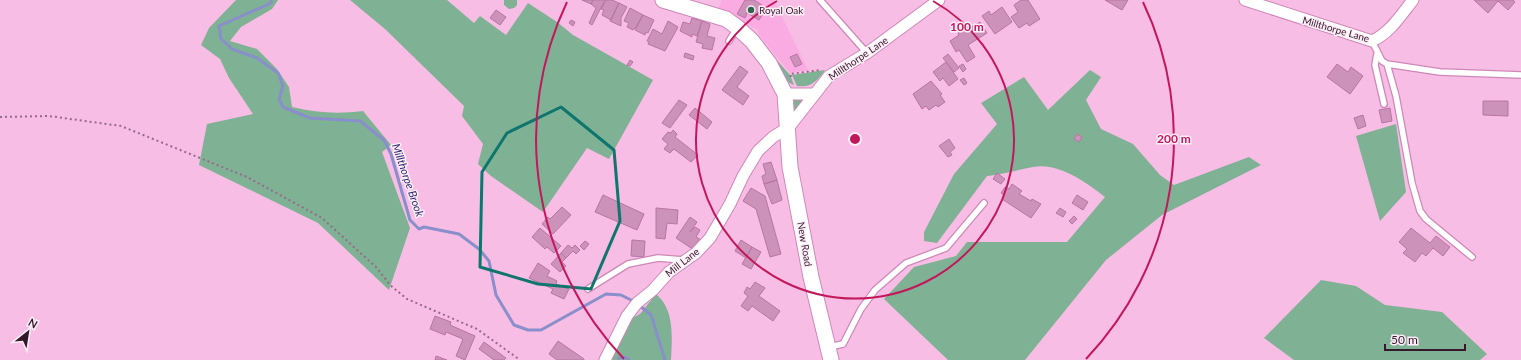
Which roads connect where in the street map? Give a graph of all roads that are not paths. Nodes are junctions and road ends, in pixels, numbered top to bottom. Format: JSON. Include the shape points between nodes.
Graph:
{"nodes":[{"id":1,"x":663,"y":0,"type":"edge"},
{"id":2,"x":820,"y":0,"type":"edge"},
{"id":3,"x":939,"y":0,"type":"edge"},
{"id":4,"x":1245,"y":0,"type":"edge"},
{"id":5,"x":1413,"y":0,"type":"edge"},
{"id":6,"x":737,"y":27,"type":"junction"},
{"id":7,"x":729,"y":41,"type":"dead end"},
{"id":8,"x":1372,"y":41,"type":"junction"},
{"id":9,"x":867,"y":53,"type":"junction"},
{"id":10,"x":1377,"y":54,"type":"junction"},
{"id":11,"x":1387,"y":64,"type":"junction"},
{"id":12,"x":1521,"y":75,"type":"edge"},
{"id":13,"x":791,"y":94,"type":"junction"},
{"id":14,"x":814,"y":94,"type":"junction"},
{"id":15,"x":1384,"y":104,"type":"dead end"},
{"id":16,"x":788,"y":127,"type":"junction"},
{"id":17,"x":984,"y":203,"type":"dead end"},
{"id":18,"x":1472,"y":257,"type":"dead end"},
{"id":19,"x":686,"y":260,"type":"junction"},
{"id":20,"x":588,"y":289,"type":"dead end"},
{"id":21,"x":829,"y":354,"type":"edge"},
{"id":22,"x":605,"y":360,"type":"edge"}],
"edges":[{"from":1,"to":6,"type":"main road","via":[[726,19]]},
{"from":2,"to":9,"type":"lane"},
{"from":3,"to":9,"type":"street","name":"Millthorpe Lane"},
{"from":4,"to":8,"type":"street","name":"Millthorpe Lane"},
{"from":5,"to":8,"type":"street","name":"Millthorpe Lane","via":[[1390,28]]},
{"from":6,"to":7,"type":"lane"},
{"from":6,"to":13,"type":"main road","via":[[752,41]]},
{"from":8,"to":10,"type":"lane"},
{"from":9,"to":14,"type":"street","name":"Millthorpe Lane","via":[[836,71]]},
{"from":10,"to":11,"type":"lane"},
{"from":10,"to":15,"type":"lane","via":[[1375,66]]},
{"from":11,"to":12,"type":"lane","via":[[1440,72]]},
{"from":11,"to":18,"type":"lane","via":[[1420,211],[1426,219]]},
{"from":13,"to":14,"type":"street"},
{"from":13,"to":16,"type":"main road","name":"New Road"},
{"from":14,"to":16,"type":"street","name":"Millthorpe Lane"},
{"from":16,"to":19,"type":"street","name":"Mill Lane","via":[[772,137],[758,151],[710,238]]},
{"from":16,"to":21,"type":"main road","name":"New Road","via":[[790,167]]},
{"from":17,"to":21,"type":"lane","via":[[946,248],[906,263],[875,290],[861,309],[843,344]]},
{"from":19,"to":20,"type":"lane","via":[[658,258],[628,264]]},
{"from":19,"to":22,"type":"street","name":"Mill Lane","via":[[669,272],[637,303],[627,316]]}]}
